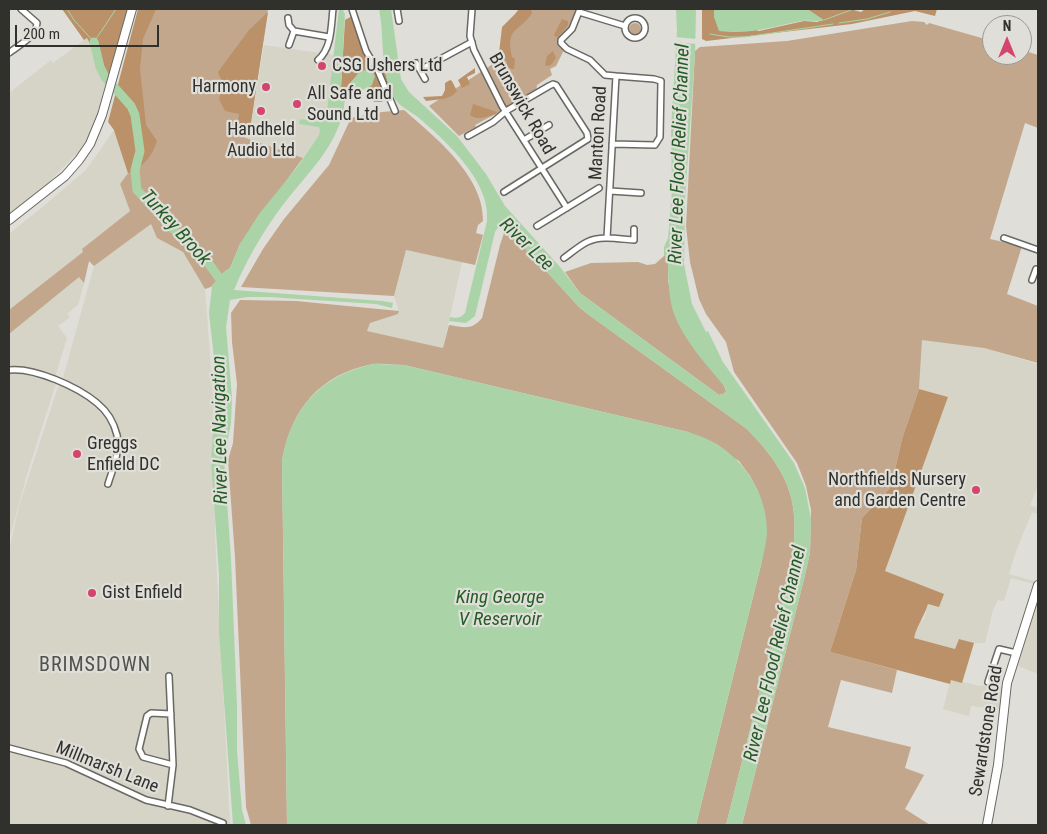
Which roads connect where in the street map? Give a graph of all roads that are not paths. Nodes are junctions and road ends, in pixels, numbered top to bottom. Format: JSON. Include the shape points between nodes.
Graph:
{"nodes":[{"id":1,"x":21,"y":9,"type":"edge"},
{"id":2,"x":132,"y":9,"type":"edge"},
{"id":3,"x":333,"y":9,"type":"edge"},
{"id":4,"x":352,"y":9,"type":"edge"},
{"id":5,"x":397,"y":9,"type":"edge"},
{"id":6,"x":472,"y":9,"type":"edge"},
{"id":7,"x":580,"y":10,"type":"edge"},
{"id":8,"x":288,"y":18,"type":"dead end"},
{"id":9,"x":399,"y":21,"type":"dead end"},
{"id":10,"x":626,"y":26,"type":"junction"},
{"id":11,"x":294,"y":31,"type":"junction"},
{"id":12,"x":329,"y":37,"type":"junction"},
{"id":13,"x":472,"y":42,"type":"junction"},
{"id":14,"x":289,"y":45,"type":"dead end"},
{"id":15,"x":9,"y":53,"type":"edge"},
{"id":16,"x":318,"y":60,"type":"dead end"},
{"id":17,"x":416,"y":63,"type":"dead end"},
{"id":18,"x":420,"y":70,"type":"junction"},
{"id":19,"x":616,"y":76,"type":"junction"},
{"id":20,"x":425,"y":79,"type":"dead end"},
{"id":21,"x":395,"y":111,"type":"dead end"},
{"id":22,"x":506,"y":111,"type":"junction"},
{"id":23,"x":550,"y":124,"type":"dead end"},
{"id":24,"x":468,"y":136,"type":"dead end"},
{"id":25,"x":524,"y":140,"type":"junction"},
{"id":26,"x":612,"y":144,"type":"junction"},
{"id":27,"x":542,"y":168,"type":"junction"},
{"id":28,"x":599,"y":188,"type":"dead end"},
{"id":29,"x":610,"y":191,"type":"junction"},
{"id":30,"x":504,"y":192,"type":"dead end"},
{"id":31,"x":641,"y":193,"type":"dead end"},
{"id":32,"x":567,"y":208,"type":"junction"},
{"id":33,"x":9,"y":220,"type":"edge"},
{"id":34,"x":537,"y":226,"type":"dead end"},
{"id":35,"x":634,"y":229,"type":"dead end"},
{"id":36,"x":607,"y":238,"type":"junction"},
{"id":37,"x":1004,"y":238,"type":"dead end"},
{"id":38,"x":1038,"y":250,"type":"edge"},
{"id":39,"x":564,"y":258,"type":"dead end"},
{"id":40,"x":1038,"y":270,"type":"edge"},
{"id":41,"x":1032,"y":280,"type":"dead end"},
{"id":42,"x":9,"y":370,"type":"edge"},
{"id":43,"x":108,"y":484,"type":"dead end"},
{"id":44,"x":1038,"y":586,"type":"edge"},
{"id":45,"x":1016,"y":653,"type":"junction"},
{"id":46,"x":170,"y":676,"type":"dead end"},
{"id":47,"x":988,"y":682,"type":"dead end"},
{"id":48,"x":171,"y":714,"type":"junction"},
{"id":49,"x":9,"y":748,"type":"edge"},
{"id":50,"x":173,"y":765,"type":"junction"},
{"id":51,"x":168,"y":806,"type":"junction"},
{"id":52,"x":223,"y":823,"type":"dead end"},
{"id":53,"x":987,"y":825,"type":"edge"}],
"edges":[{"from":1,"to":15,"type":"street","via":[[37,23],[36,28]]},
{"from":2,"to":33,"type":"main road","via":[[96,132],[65,176]]},
{"from":3,"to":12,"type":"street"},
{"from":4,"to":21,"type":"street","via":[[366,52]]},
{"from":5,"to":9,"type":"street"},
{"from":6,"to":13,"type":"street","name":"Brunswick Road"},
{"from":7,"to":10,"type":"street"},
{"from":7,"to":19,"type":"street","name":"Manton Road","via":[[561,43],[590,60],[605,75]]},
{"from":8,"to":11,"type":"street"},
{"from":10,"to":10,"type":"street","via":[[626,32],[632,38],[647,32],[638,19],[632,19]]},
{"from":11,"to":12,"type":"street"},
{"from":11,"to":14,"type":"street"},
{"from":12,"to":16,"type":"street","via":[[325,54]]},
{"from":13,"to":18,"type":"street"},
{"from":13,"to":22,"type":"street","name":"Brunswick Road","via":[[480,64]]},
{"from":17,"to":18,"type":"street"},
{"from":18,"to":20,"type":"street"},
{"from":19,"to":26,"type":"street","name":"Manton Road"},
{"from":19,"to":26,"type":"street","via":[[660,81],[660,137],[655,145]]},
{"from":22,"to":24,"type":"street"},
{"from":22,"to":25,"type":"street","name":"Brunswick Road"},
{"from":22,"to":27,"type":"street","via":[[553,84],[582,126],[588,139]]},
{"from":23,"to":25,"type":"street"},
{"from":25,"to":27,"type":"street","name":"Brunswick Road"},
{"from":26,"to":29,"type":"street","name":"Manton Road"},
{"from":27,"to":30,"type":"street"},
{"from":27,"to":32,"type":"street","name":"Brunswick Road"},
{"from":28,"to":32,"type":"street"},
{"from":29,"to":31,"type":"street"},
{"from":29,"to":36,"type":"street","name":"Manton Road"},
{"from":32,"to":34,"type":"street"},
{"from":35,"to":36,"type":"street","via":[[634,240]]},
{"from":36,"to":39,"type":"street","via":[[586,243]]},
{"from":37,"to":38,"type":"street"},
{"from":40,"to":41,"type":"street"},
{"from":42,"to":43,"type":"street","via":[[27,371],[58,381],[104,410],[117,439]]},
{"from":44,"to":45,"type":"main road","name":"Sewardstone Road"},
{"from":45,"to":47,"type":"street","via":[[999,649]]},
{"from":45,"to":53,"type":"main road","name":"Sewardstone Road","via":[[1007,683],[998,765]]},
{"from":46,"to":48,"type":"street"},
{"from":48,"to":50,"type":"street"},
{"from":48,"to":50,"type":"street","via":[[151,713],[147,716],[139,749],[143,757]]},
{"from":49,"to":51,"type":"street","name":"Millmarsh Lane","via":[[66,763],[129,794]]},
{"from":50,"to":51,"type":"street"},
{"from":51,"to":52,"type":"street","name":"Millmarsh Lane","via":[[190,810]]}]}
